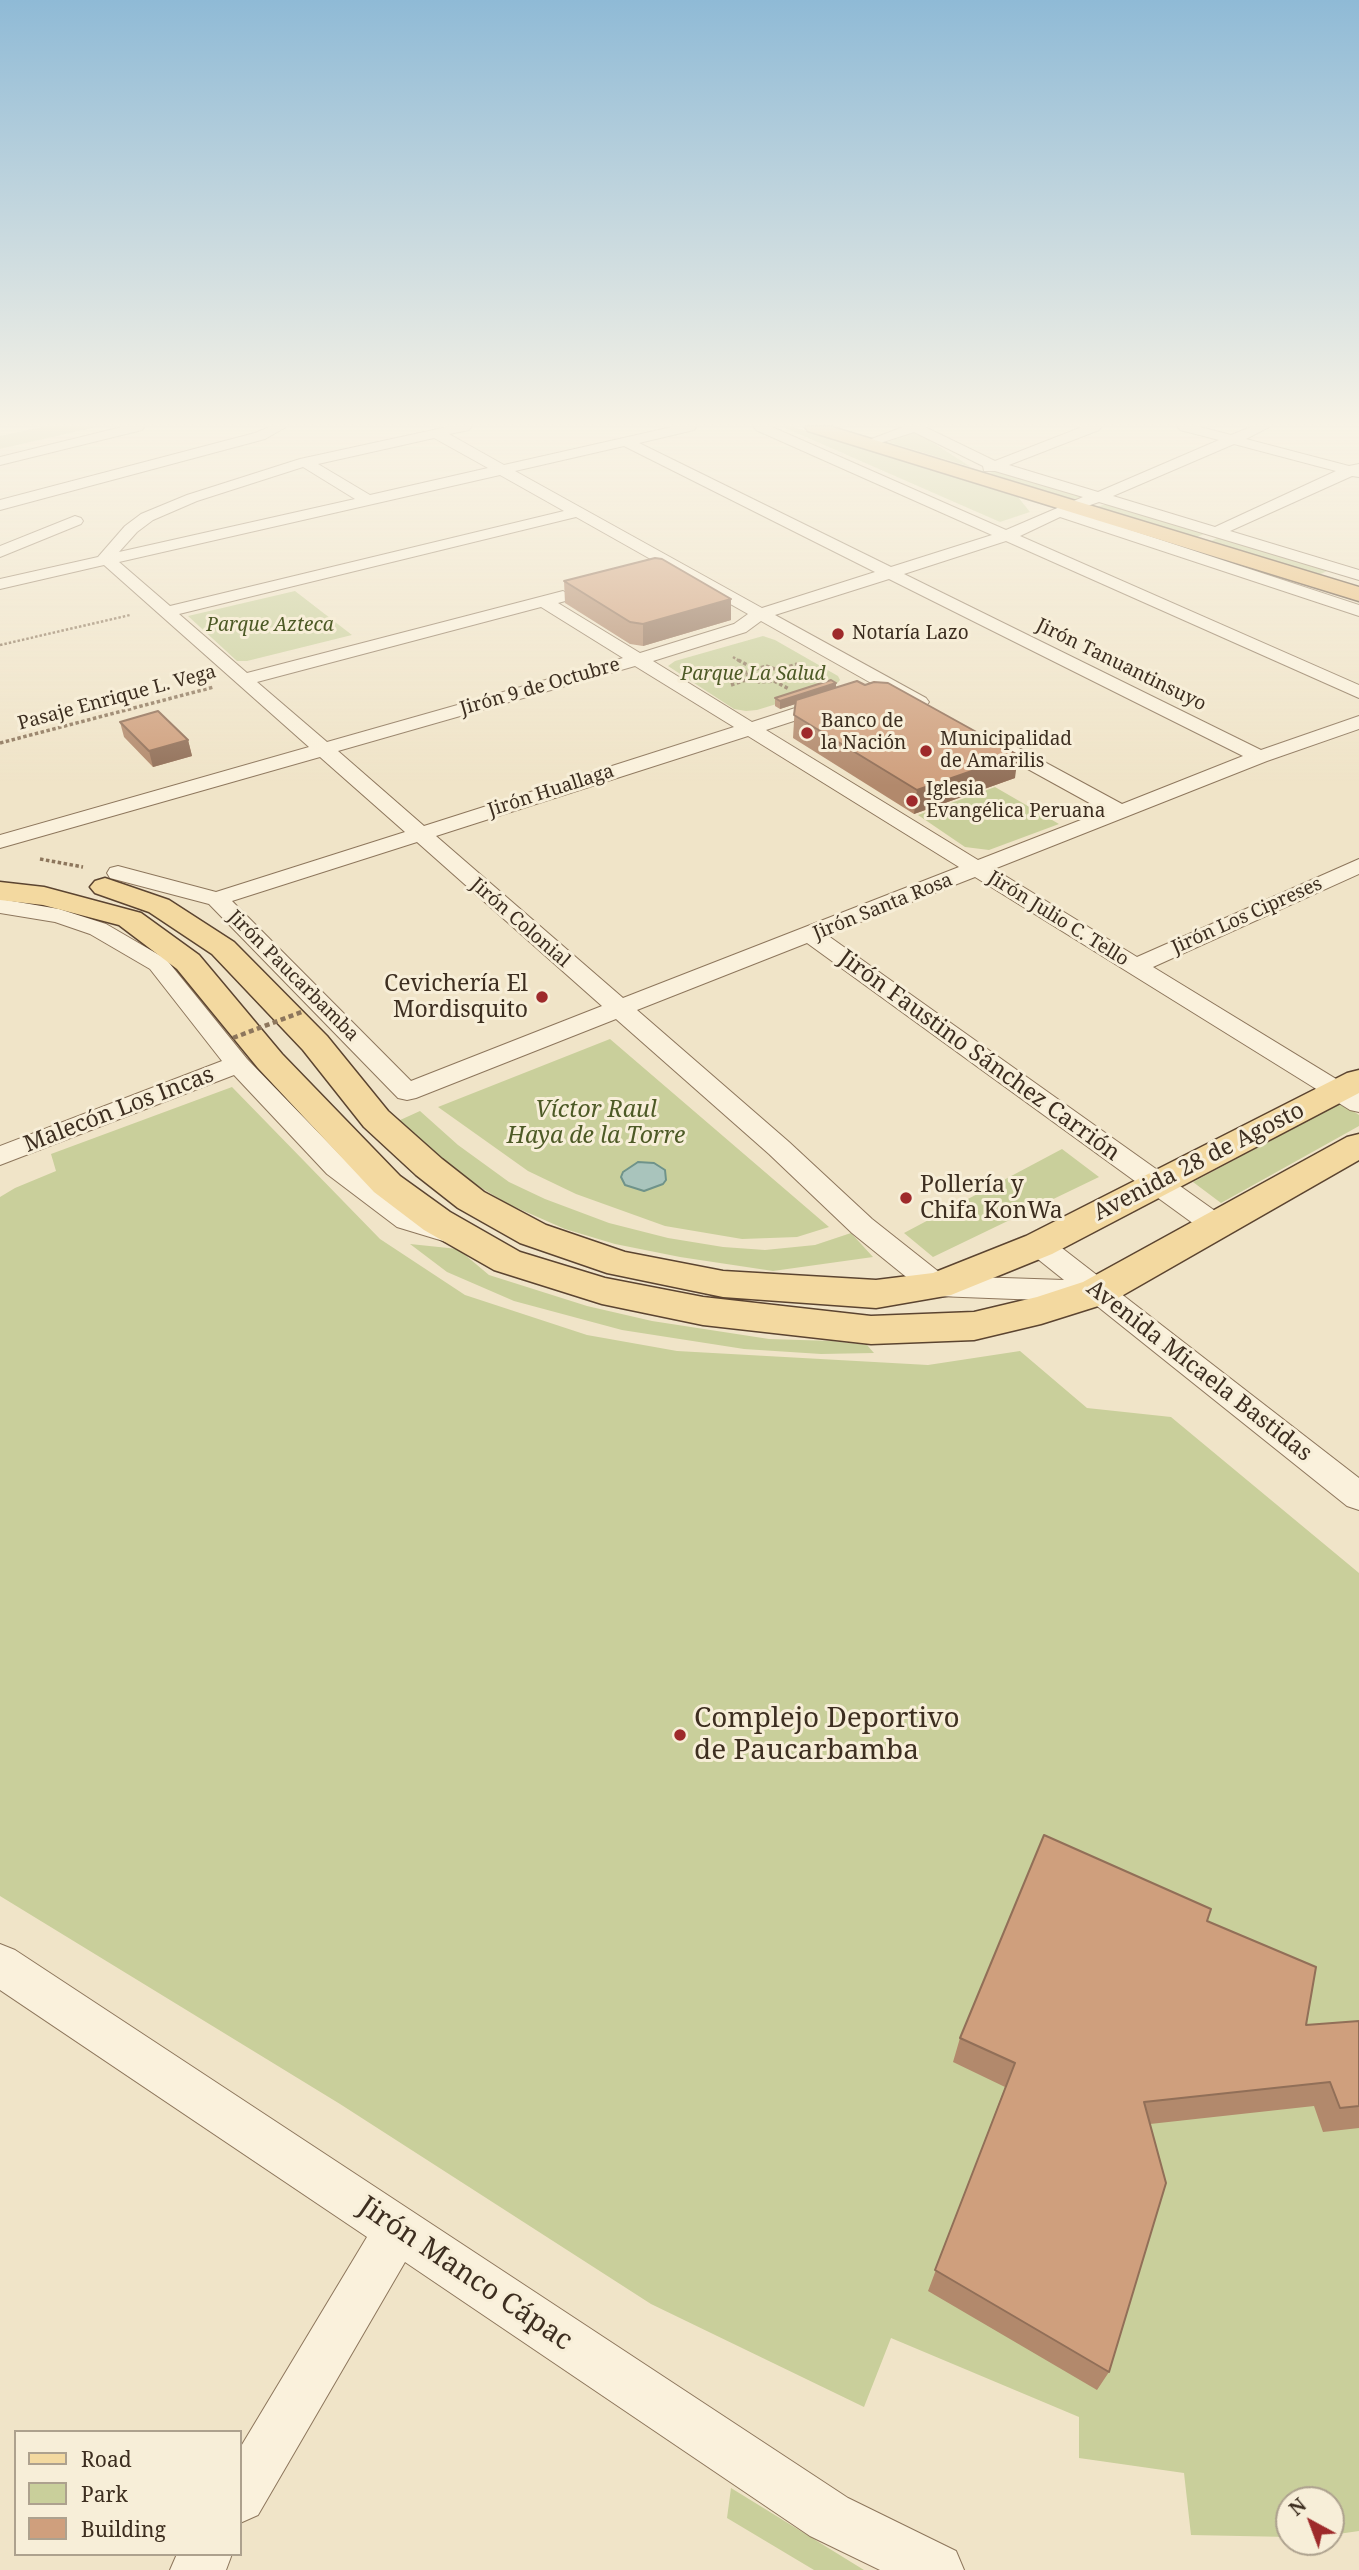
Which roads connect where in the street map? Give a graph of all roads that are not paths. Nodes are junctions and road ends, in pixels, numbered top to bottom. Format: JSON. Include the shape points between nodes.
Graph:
{"nodes":[{"id":1,"x":115,"y":547,"type":"edge"},
{"id":2,"x":155,"y":547,"type":"edge"},
{"id":3,"x":434,"y":547,"type":"edge"},
{"id":4,"x":641,"y":547,"type":"edge"},
{"id":5,"x":834,"y":547,"type":"edge"},
{"id":6,"x":973,"y":547,"type":"edge"},
{"id":7,"x":1031,"y":547,"type":"edge"},
{"id":8,"x":1175,"y":547,"type":"edge"},
{"id":9,"x":1198,"y":547,"type":"edge"},
{"id":10,"x":1268,"y":547,"type":"edge"},
{"id":11,"x":105,"y":558,"type":"junction"},
{"id":12,"x":1359,"y":561,"type":"edge"},
{"id":13,"x":676,"y":566,"type":"junction"},
{"id":14,"x":1351,"y":572,"type":"edge"},
{"id":15,"x":649,"y":573,"type":"edge"},
{"id":16,"x":889,"y":575,"type":"junction"},
{"id":17,"x":1320,"y":582,"type":"junction"},
{"id":18,"x":0,"y":584,"type":"edge"},
{"id":19,"x":583,"y":591,"type":"edge"},
{"id":20,"x":1359,"y":594,"type":"edge"},
{"id":21,"x":543,"y":601,"type":"junction"},
{"id":22,"x":1359,"y":611,"type":"edge"},
{"id":23,"x":165,"y":612,"type":"junction"},
{"id":24,"x":760,"y":614,"type":"junction"},
{"id":25,"x":637,"y":659,"type":"junction"},
{"id":26,"x":242,"y":680,"type":"junction"},
{"id":27,"x":886,"y":684,"type":"junction"},
{"id":28,"x":1359,"y":692,"type":"edge"},
{"id":29,"x":933,"y":710,"type":"edge"},
{"id":30,"x":1359,"y":722,"type":"edge"},
{"id":31,"x":748,"y":729,"type":"junction"},
{"id":32,"x":968,"y":729,"type":"edge"},
{"id":33,"x":322,"y":750,"type":"junction"},
{"id":34,"x":1260,"y":757,"type":"junction"},
{"id":35,"x":1121,"y":812,"type":"junction"},
{"id":36,"x":418,"y":833,"type":"junction"},
{"id":37,"x":0,"y":842,"type":"edge"},
{"id":38,"x":1359,"y":866,"type":"edge"},
{"id":39,"x":0,"y":867,"type":"edge"},
{"id":40,"x":977,"y":869,"type":"junction"},
{"id":41,"x":118,"y":873,"type":"road end"},
{"id":42,"x":0,"y":891,"type":"edge"},
{"id":43,"x":217,"y":900,"type":"junction"},
{"id":44,"x":0,"y":907,"type":"edge"},
{"id":45,"x":811,"y":935,"type":"junction"},
{"id":46,"x":1135,"y":967,"type":"junction"},
{"id":47,"x":619,"y":1009,"type":"junction"},
{"id":48,"x":235,"y":1051,"type":"junction"},
{"id":49,"x":1352,"y":1091,"type":"edge"},
{"id":50,"x":407,"y":1092,"type":"joint"},
{"id":51,"x":1359,"y":1145,"type":"edge"},
{"id":52,"x":0,"y":1156,"type":"edge"},
{"id":53,"x":1158,"y":1184,"type":"junction"},
{"id":54,"x":1215,"y":1225,"type":"junction"},
{"id":55,"x":468,"y":1239,"type":"junction"},
{"id":56,"x":1039,"y":1245,"type":"junction"},
{"id":57,"x":937,"y":1286,"type":"junction"},
{"id":58,"x":1097,"y":1292,"type":"junction"},
{"id":59,"x":1358,"y":1495,"type":"edge"},
{"id":60,"x":0,"y":1965,"type":"edge"},
{"id":61,"x":398,"y":2229,"type":"junction"},
{"id":62,"x":242,"y":2494,"type":"edge"},
{"id":63,"x":937,"y":2570,"type":"edge"}],
"edges":[{"from":1,"to":11,"type":"street"},
{"from":2,"to":11,"type":"street"},
{"from":3,"to":23,"type":"street"},
{"from":4,"to":13,"type":"street"},
{"from":5,"to":16,"type":"street","name":"Jirón Tanuantinsuyo"},
{"from":6,"to":16,"type":"street","name":"Jirón 9 de Octubre"},
{"from":7,"to":28,"type":"street"},
{"from":8,"to":22,"type":"street"},
{"from":9,"to":17,"type":"highway"},
{"from":10,"to":14,"type":"street"},
{"from":11,"to":18,"type":"street"},
{"from":11,"to":23,"type":"street","name":"Jirón Colonial"},
{"from":12,"to":14,"type":"street"},
{"from":13,"to":15,"type":"street"},
{"from":13,"to":24,"type":"street"},
{"from":14,"to":17,"type":"street"},
{"from":16,"to":24,"type":"street","name":"Jirón 9 de Octubre"},
{"from":16,"to":34,"type":"street","name":"Jirón Tanuantinsuyo"},
{"from":17,"to":20,"type":"highway"},
{"from":19,"to":21,"type":"street"},
{"from":21,"to":25,"type":"street","name":"Jirón Julio C. Tello"},
{"from":21,"to":26,"type":"street"},
{"from":23,"to":26,"type":"street","name":"Jirón Colonial"},
{"from":24,"to":25,"type":"street","name":"Jirón 9 de Octubre","via":[[729,632]]},
{"from":24,"to":27,"type":"street"},
{"from":25,"to":31,"type":"street","name":"Jirón Julio C. Tello"},
{"from":25,"to":33,"type":"street","name":"Jirón 9 de Octubre"},
{"from":26,"to":33,"type":"street","name":"Jirón Colonial"},
{"from":27,"to":29,"type":"street"},
{"from":27,"to":31,"type":"street","name":"Jirón Huallaga"},
{"from":30,"to":34,"type":"street","name":"Jirón Santa Rosa"},
{"from":31,"to":36,"type":"street","name":"Jirón Huallaga"},
{"from":31,"to":40,"type":"street","name":"Jirón Julio C. Tello"},
{"from":32,"to":35,"type":"street"},
{"from":33,"to":36,"type":"street","name":"Jirón Colonial"},
{"from":33,"to":37,"type":"street","name":"Jirón 9 de Octubre"},
{"from":34,"to":35,"type":"street","name":"Jirón Santa Rosa"},
{"from":35,"to":40,"type":"street","name":"Jirón Santa Rosa"},
{"from":36,"to":43,"type":"street","name":"Jirón Huallaga"},
{"from":36,"to":47,"type":"street","name":"Jirón Colonial"},
{"from":38,"to":46,"type":"street","name":"Jirón Los Cipreses"},
{"from":39,"to":57,"type":"main road","name":"Avenida 28 de Agosto","via":[[90,881],[159,906],[223,948],[315,1043],[376,1119],[471,1200],[533,1234],[620,1265],[723,1284],[876,1294]]},
{"from":40,"to":45,"type":"street","name":"Jirón Santa Rosa"},
{"from":40,"to":46,"type":"street","name":"Jirón Julio C. Tello"},
{"from":41,"to":43,"type":"street","name":"Jirón Paucarbamba"},
{"from":42,"to":55,"type":"main road","via":[[44,895],[130,919],[188,962],[270,1061],[387,1184]]},
{"from":43,"to":50,"type":"street","name":"Jirón Paucarbamba"},
{"from":44,"to":48,"type":"street","via":[[59,916],[98,929],[158,964]]},
{"from":45,"to":47,"type":"street","name":"Jirón Santa Rosa"},
{"from":45,"to":53,"type":"street","name":"Jirón Faustino Sánchez Carrión"},
{"from":46,"to":49,"type":"street","name":"Jirón Julio C. Tello"},
{"from":47,"to":50,"type":"street","name":"Jirón Santa Rosa"},
{"from":47,"to":57,"type":"street","name":"Jirón Colonial","via":[[862,1226]]},
{"from":48,"to":52,"type":"street","name":"Malecón Los Incas"},
{"from":48,"to":55,"type":"street","via":[[337,1168],[407,1220]]},
{"from":49,"to":53,"type":"main road","name":"Avenida 28 de Agosto"},
{"from":51,"to":54,"type":"main road"},
{"from":53,"to":54,"type":"street","name":"Jirón Faustino Sánchez Carrión"},
{"from":53,"to":56,"type":"main road","name":"Avenida 28 de Agosto"},
{"from":54,"to":58,"type":"main road"},
{"from":55,"to":58,"type":"main road","via":[[507,1261],[602,1291],[703,1311],[871,1330],[974,1326]]},
{"from":56,"to":57,"type":"main road","name":"Avenida 28 de Agosto"},
{"from":56,"to":58,"type":"street","name":"Avenida Micaela Bastidas"},
{"from":57,"to":58,"type":"street"},
{"from":58,"to":59,"type":"street","name":"Avenida Micaela Bastidas"},
{"from":60,"to":61,"type":"street","name":"Jirón Manco Cápac"},
{"from":61,"to":62,"type":"street"},
{"from":61,"to":63,"type":"street","name":"Jirón Manco Cápac","via":[[829,2517]]}]}
